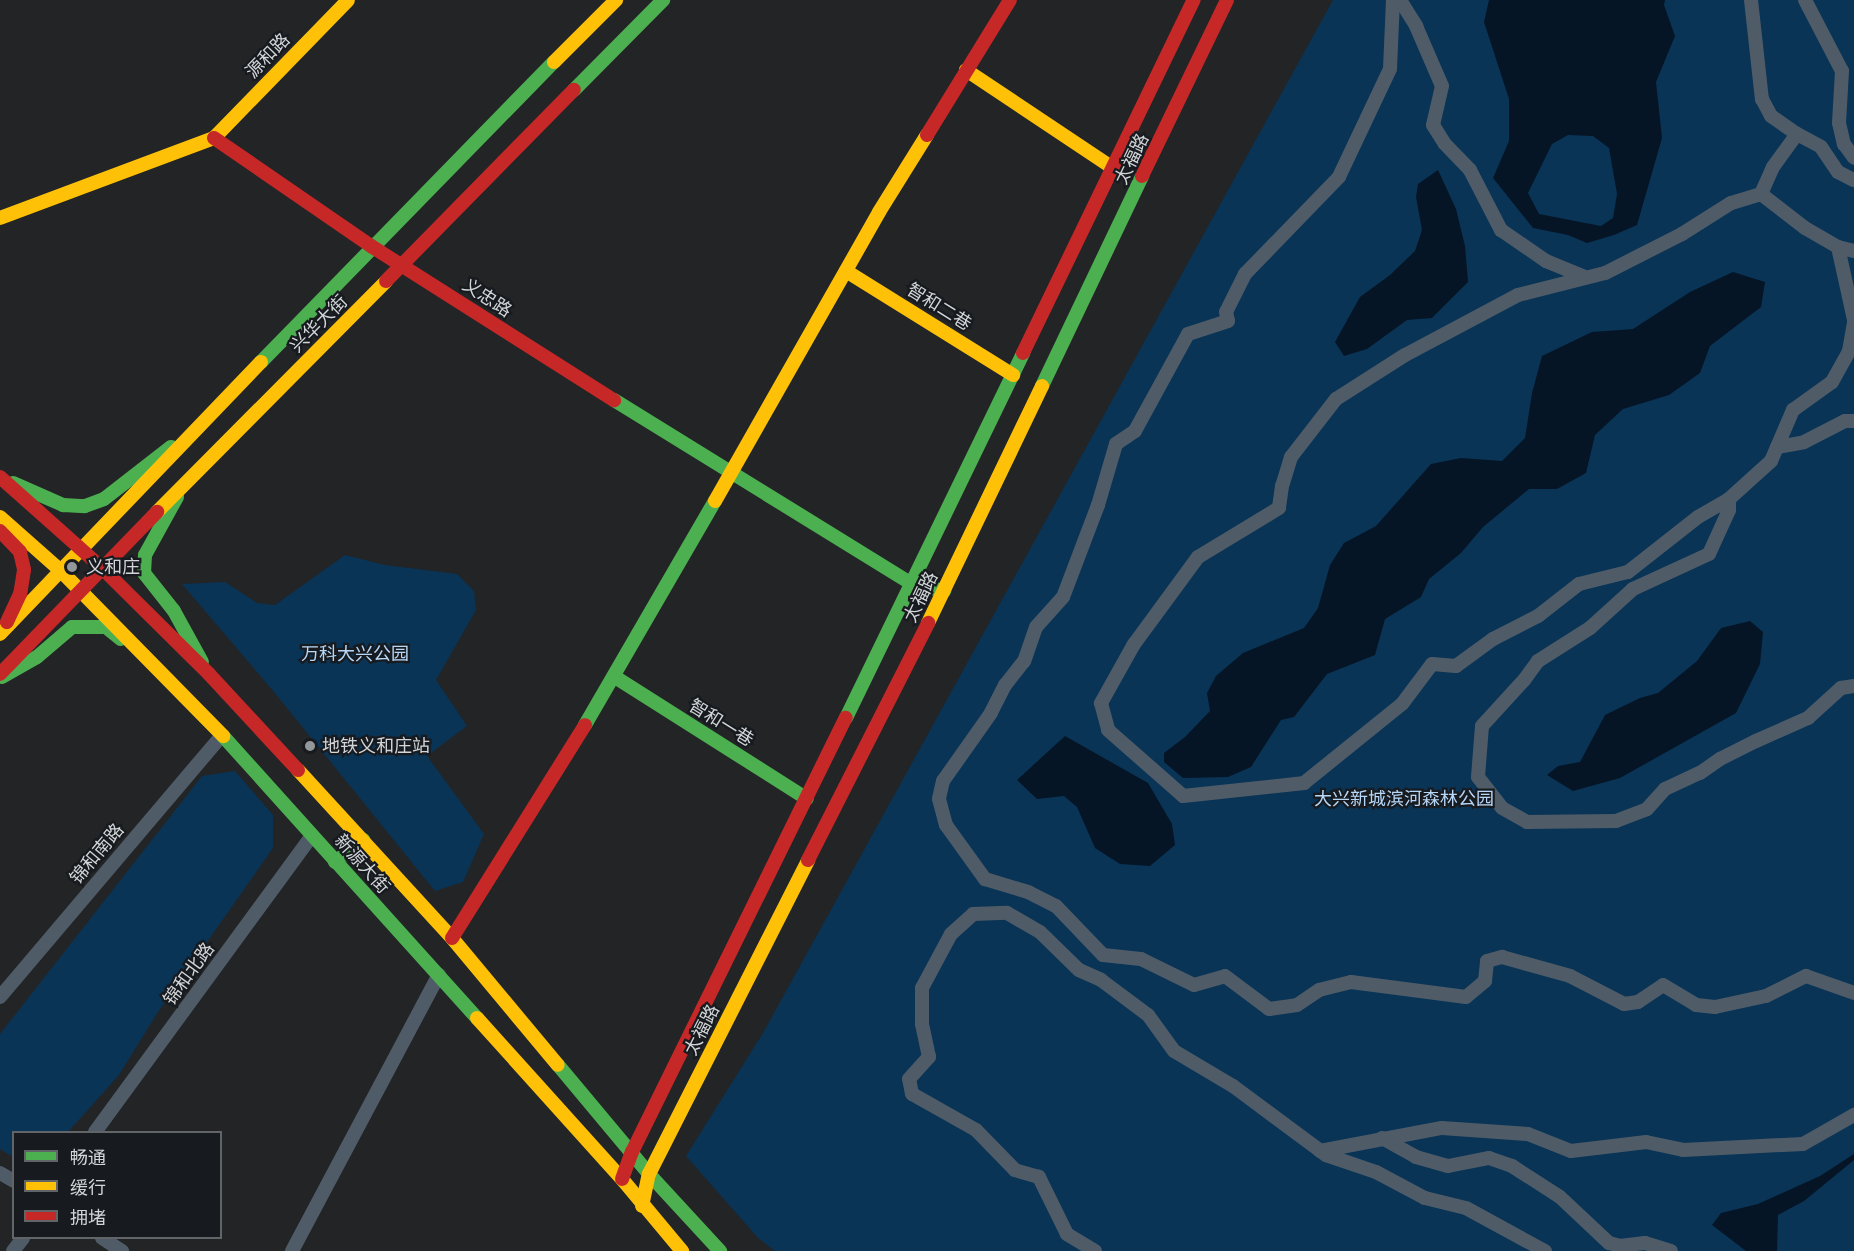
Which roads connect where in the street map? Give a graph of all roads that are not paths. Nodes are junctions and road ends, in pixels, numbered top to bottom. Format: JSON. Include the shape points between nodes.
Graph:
{"nodes":[{"id":1,"x":348,"y":0,"type":"edge"},
{"id":2,"x":616,"y":0,"type":"edge"},
{"id":3,"x":663,"y":0,"type":"edge"},
{"id":4,"x":1010,"y":0,"type":"edge"},
{"id":5,"x":1194,"y":0,"type":"edge"},
{"id":6,"x":1227,"y":0,"type":"edge"},
{"id":7,"x":1393,"y":0,"type":"edge"},
{"id":8,"x":1400,"y":0,"type":"edge"},
{"id":9,"x":1751,"y":0,"type":"edge"},
{"id":10,"x":1805,"y":0,"type":"edge"},
{"id":11,"x":966,"y":70,"type":"junction"},
{"id":12,"x":1797,"y":134,"type":"junction"},
{"id":13,"x":214,"y":138,"type":"junction"},
{"id":14,"x":1854,"y":158,"type":"edge"},
{"id":15,"x":1113,"y":168,"type":"junction"},
{"id":16,"x":1854,"y":180,"type":"edge"},
{"id":17,"x":1761,"y":194,"type":"junction"},
{"id":18,"x":0,"y":218,"type":"edge"},
{"id":19,"x":371,"y":246,"type":"junction"},
{"id":20,"x":1838,"y":247,"type":"junction"},
{"id":21,"x":1854,"y":251,"type":"edge"},
{"id":22,"x":402,"y":265,"type":"junction"},
{"id":23,"x":846,"y":271,"type":"junction"},
{"id":24,"x":1585,"y":277,"type":"junction"},
{"id":25,"x":1854,"y":322,"type":"edge"},
{"id":26,"x":1012,"y":375,"type":"junction"},
{"id":27,"x":1854,"y":421,"type":"edge"},
{"id":28,"x":188,"y":436,"type":"junction"},
{"id":29,"x":1777,"y":447,"type":"junction"},
{"id":30,"x":731,"y":474,"type":"junction"},
{"id":31,"x":0,"y":477,"type":"edge"},
{"id":32,"x":182,"y":488,"type":"junction"},
{"id":33,"x":1729,"y":499,"type":"junction"},
{"id":34,"x":0,"y":517,"type":"edge"},
{"id":35,"x":0,"y":531,"type":"edge"},
{"id":36,"x":81,"y":548,"type":"junction"},
{"id":37,"x":102,"y":568,"type":"junction"},
{"id":38,"x":60,"y":570,"type":"junction"},
{"id":39,"x":912,"y":584,"type":"junction"},
{"id":40,"x":80,"y":590,"type":"junction"},
{"id":41,"x":944,"y":591,"type":"junction"},
{"id":42,"x":1,"y":633,"type":"edge"},
{"id":43,"x":156,"y":667,"type":"junction"},
{"id":44,"x":209,"y":674,"type":"junction"},
{"id":45,"x":0,"y":676,"type":"edge"},
{"id":46,"x":615,"y":677,"type":"junction"},
{"id":47,"x":1854,"y":686,"type":"edge"},
{"id":48,"x":222,"y":735,"type":"junction"},
{"id":49,"x":807,"y":799,"type":"junction"},
{"id":50,"x":312,"y":836,"type":"junction"},
{"id":51,"x":363,"y":840,"type":"junction"},
{"id":52,"x":335,"y":862,"type":"junction"},
{"id":53,"x":452,"y":938,"type":"junction"},
{"id":54,"x":439,"y":975,"type":"junction"},
{"id":55,"x":1854,"y":993,"type":"edge"},
{"id":56,"x":0,"y":997,"type":"edge"},
{"id":57,"x":1854,"y":1115,"type":"edge"},
{"id":58,"x":96,"y":1131,"type":"edge"},
{"id":59,"x":1382,"y":1138,"type":"junction"},
{"id":60,"x":1320,"y":1150,"type":"junction"},
{"id":61,"x":632,"y":1152,"type":"junction"},
{"id":62,"x":649,"y":1174,"type":"junction"},
{"id":63,"x":622,"y":1179,"type":"junction"},
{"id":64,"x":642,"y":1206,"type":"junction"},
{"id":65,"x":22,"y":1239,"type":"edge"},
{"id":66,"x":104,"y":1239,"type":"edge"},
{"id":67,"x":13,"y":1251,"type":"edge"},
{"id":68,"x":122,"y":1251,"type":"edge"},
{"id":69,"x":292,"y":1251,"type":"edge"},
{"id":70,"x":682,"y":1251,"type":"edge"},
{"id":71,"x":720,"y":1251,"type":"edge"},
{"id":72,"x":1095,"y":1251,"type":"edge"},
{"id":73,"x":1545,"y":1251,"type":"edge"},
{"id":74,"x":1671,"y":1251,"type":"edge"}],
"edges":[{"from":1,"to":13,"type":"main road","name":"源和路"},
{"from":2,"to":19,"type":"main road","name":"兴华大街"},
{"from":3,"to":22,"type":"main road","name":"兴华大街"},
{"from":4,"to":11,"type":"main road"},
{"from":5,"to":15,"type":"main road","name":"太福路"},
{"from":6,"to":41,"type":"main road","name":"太福路"},
{"from":7,"to":55,"type":"street","via":[[1390,69],[1340,177],[1245,274],[1226,312],[1228,321],[1188,334],[1135,431],[1116,444],[1063,597],[1036,627],[1024,661],[943,781],[939,799],[946,825],[985,879],[1028,892],[1056,906],[1102,955],[1141,959],[1194,985],[1225,976],[1269,1009],[1297,1005],[1319,990],[1352,982],[1466,996],[1485,981],[1487,961],[1502,957],[1570,976],[1624,1004],[1638,1002],[1663,985],[1696,1005],[1715,1007],[1766,996],[1806,976]]},
{"from":8,"to":24,"type":"street","via":[[1442,86],[1433,124],[1445,144],[1470,170],[1501,230],[1546,261]]},
{"from":9,"to":12,"type":"street","via":[[1762,99],[1771,116]]},
{"from":10,"to":14,"type":"street","via":[[1842,71],[1839,123],[1844,144]]},
{"from":11,"to":15,"type":"main road"},
{"from":11,"to":23,"type":"main road"},
{"from":12,"to":16,"type":"street","via":[[1821,147],[1838,172]]},
{"from":12,"to":17,"type":"street","via":[[1773,167]]},
{"from":13,"to":18,"type":"main road"},
{"from":13,"to":19,"type":"main road","name":"义忠路"},
{"from":15,"to":26,"type":"main road","name":"太福路"},
{"from":17,"to":20,"type":"street","via":[[1805,228]]},
{"from":17,"to":24,"type":"street","via":[[1731,203],[1682,234],[1605,273]]},
{"from":19,"to":22,"type":"main road","name":"义忠路"},
{"from":19,"to":28,"type":"main road","name":"兴华大街"},
{"from":20,"to":21,"type":"street"},
{"from":20,"to":25,"type":"street"},
{"from":22,"to":30,"type":"main road","name":"义忠路"},
{"from":22,"to":32,"type":"main road","name":"兴华大街"},
{"from":23,"to":26,"type":"main road","name":"智和二巷"},
{"from":23,"to":30,"type":"main road"},
{"from":24,"to":33,"type":"street","via":[[1518,294],[1405,355],[1336,399],[1291,457],[1279,508],[1198,557],[1134,644],[1101,703],[1108,730],[1183,796],[1304,783],[1402,704],[1432,664],[1456,666],[1493,639],[1538,616],[1579,584],[1628,572],[1698,517]]},
{"from":25,"to":29,"type":"street","via":[[1850,351],[1832,382],[1793,410]]},
{"from":26,"to":39,"type":"main road","name":"太福路"},
{"from":27,"to":29,"type":"street","via":[[1845,421],[1804,442]]},
{"from":28,"to":31,"type":"main road","via":[[104,499],[86,506],[63,505]]},
{"from":28,"to":36,"type":"main road","name":"兴华大街"},
{"from":29,"to":33,"type":"street","via":[[1771,461]]},
{"from":30,"to":39,"type":"main road","name":"义忠路"},
{"from":30,"to":46,"type":"main road"},
{"from":31,"to":36,"type":"main road"},
{"from":32,"to":37,"type":"main road","name":"兴华大街"},
{"from":32,"to":44,"type":"main road","via":[[145,555],[144,573],[174,611]]},
{"from":33,"to":47,"type":"street","via":[[1729,510],[1709,554],[1633,589],[1590,628],[1538,661],[1482,726],[1478,777],[1502,808],[1527,822],[1616,821],[1647,809],[1665,789],[1808,718],[1841,688]]},
{"from":34,"to":38,"type":"main road","name":"新源大街"},
{"from":35,"to":42,"type":"main road","via":[[20,552],[24,570],[20,594]]},
{"from":36,"to":37,"type":"main road"},
{"from":36,"to":38,"type":"main road","name":"兴华大街"},
{"from":37,"to":40,"type":"main road","name":"兴华大街"},
{"from":37,"to":44,"type":"main road"},
{"from":38,"to":40,"type":"main road","name":"新源大街"},
{"from":38,"to":42,"type":"main road","name":"兴华大街"},
{"from":39,"to":41,"type":"main road","name":"义忠路"},
{"from":39,"to":49,"type":"main road","name":"太福路"},
{"from":40,"to":43,"type":"main road","name":"新源大街"},
{"from":40,"to":45,"type":"main road","name":"兴华大街"},
{"from":41,"to":62,"type":"main road","name":"太福路"},
{"from":43,"to":45,"type":"main road","via":[[106,627],[87,625],[72,627],[37,657]]},
{"from":43,"to":48,"type":"main road","name":"新源大街"},
{"from":44,"to":51,"type":"main road"},
{"from":46,"to":49,"type":"main road","name":"智和一巷"},
{"from":46,"to":53,"type":"main road"},
{"from":48,"to":50,"type":"main road","name":"新源大街"},
{"from":48,"to":56,"type":"street","name":"锦和南路"},
{"from":49,"to":61,"type":"main road","name":"太福路"},
{"from":50,"to":52,"type":"main road","name":"新源大街"},
{"from":50,"to":58,"type":"street","name":"锦和北路"},
{"from":51,"to":52,"type":"main road"},
{"from":51,"to":53,"type":"main road"},
{"from":52,"to":54,"type":"main road","name":"新源大街"},
{"from":53,"to":61,"type":"main road"},
{"from":54,"to":63,"type":"main road","name":"新源大街"},
{"from":54,"to":69,"type":"street"},
{"from":57,"to":59,"type":"street","via":[[1803,1144],[1683,1150],[1646,1142],[1571,1151],[1528,1134],[1442,1128]]},
{"from":59,"to":60,"type":"street"},
{"from":59,"to":74,"type":"street","via":[[1416,1157],[1448,1166],[1489,1158],[1512,1166],[1560,1197],[1609,1243],[1646,1243]]},
{"from":60,"to":72,"type":"street","via":[[1233,1086],[1174,1051],[1148,1015],[1101,980],[1079,970],[1040,932],[1007,913],[973,914],[951,934],[922,988],[922,1024],[929,1057],[909,1079],[912,1094],[976,1130],[1015,1170],[1039,1177],[1067,1234]]},
{"from":60,"to":73,"type":"street","via":[[1376,1172],[1425,1198],[1466,1208]]},
{"from":61,"to":62,"type":"main road"},
{"from":61,"to":63,"type":"main road","name":"太福路"},
{"from":62,"to":64,"type":"main road","name":"太福路"},
{"from":62,"to":71,"type":"main road"},
{"from":63,"to":64,"type":"main road","name":"新源大街"},
{"from":64,"to":70,"type":"main road","name":"新源大街"},
{"from":65,"to":67,"type":"street"},
{"from":66,"to":68,"type":"street"}]}
